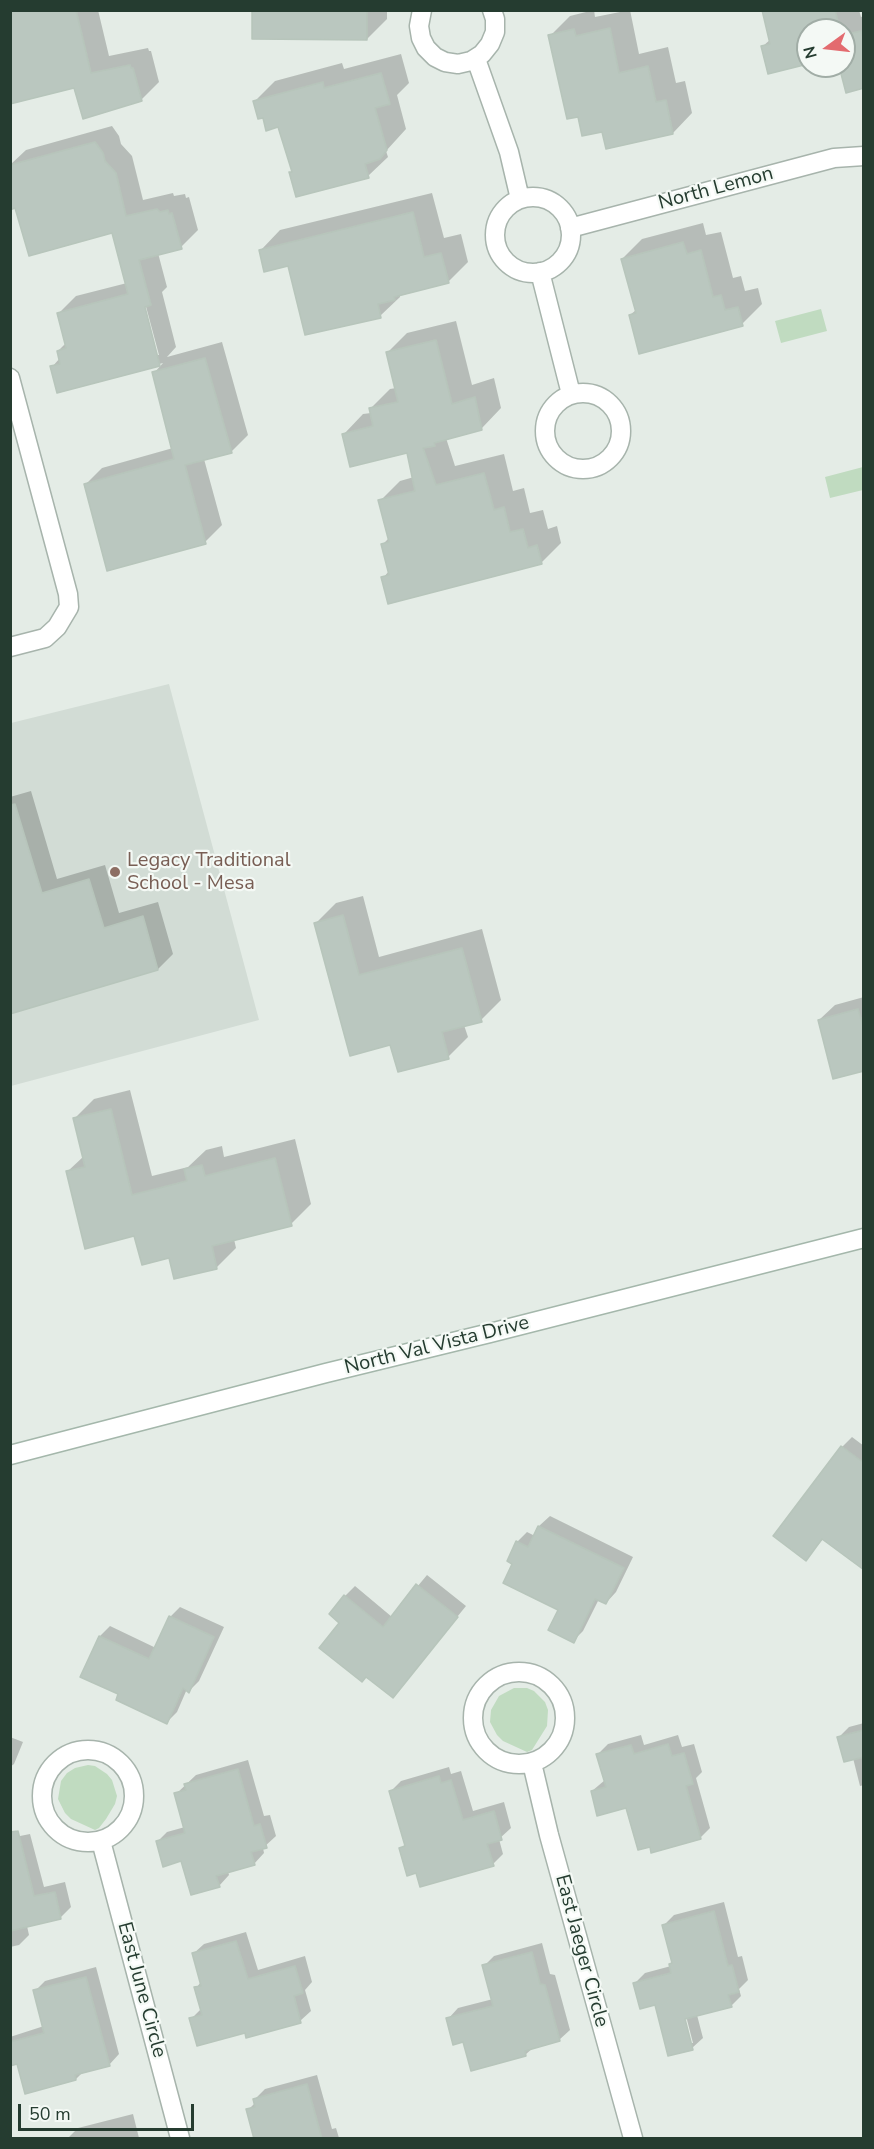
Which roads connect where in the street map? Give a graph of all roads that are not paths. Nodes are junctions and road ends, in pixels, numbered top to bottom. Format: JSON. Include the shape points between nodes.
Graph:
{"nodes":[{"id":1,"x":422,"y":10,"type":"edge"},
{"id":2,"x":492,"y":10,"type":"edge"},
{"id":3,"x":476,"y":58,"type":"junction"},
{"id":4,"x":864,"y":156,"type":"edge"},
{"id":5,"x":520,"y":199,"type":"junction"},
{"id":6,"x":570,"y":228,"type":"junction"},
{"id":7,"x":540,"y":272,"type":"junction"},
{"id":8,"x":10,"y":378,"type":"edge"},
{"id":9,"x":571,"y":394,"type":"junction"},
{"id":10,"x":10,"y":647,"type":"edge"},
{"id":11,"x":864,"y":1238,"type":"edge"},
{"id":12,"x":10,"y":1455,"type":"edge"},
{"id":13,"x":532,"y":1762,"type":"junction"},
{"id":14,"x":100,"y":1841,"type":"junction"},
{"id":15,"x":180,"y":2139,"type":"edge"},
{"id":16,"x":633,"y":2139,"type":"edge"}],
"edges":[{"from":1,"to":3,"type":"street","via":[[421,38],[435,57],[458,64]]},
{"from":2,"to":3,"type":"street","via":[[495,32],[490,44]]},
{"from":3,"to":5,"type":"street","via":[[509,152]]},
{"from":4,"to":6,"type":"street","name":"North Lemon","via":[[834,158]]},
{"from":5,"to":6,"type":"street","via":[[533,196],[557,205]]},
{"from":5,"to":7,"type":"street","via":[[509,204],[498,218],[496,247],[510,266]]},
{"from":6,"to":7,"type":"street","via":[[566,254],[558,264]]},
{"from":7,"to":9,"type":"street"},
{"from":8,"to":10,"type":"street","via":[[69,607],[45,638]]},
{"from":9,"to":9,"type":"street","via":[[560,400],[547,419],[547,443],[561,462],[585,469],[597,466],[609,460],[617,449],[621,437],[617,411],[597,395]]},
{"from":11,"to":12,"type":"street","name":"North Val Vista Drive"},
{"from":13,"to":13,"type":"street","via":[[550,1752],[562,1734],[563,1706],[553,1687],[535,1675],[506,1674],[491,1681],[474,1708],[478,1739],[501,1760],[516,1764]]},
{"from":13,"to":16,"type":"street","name":"East Jaeger Circle"},
{"from":14,"to":14,"type":"street","via":[[115,1835],[126,1824],[134,1794],[131,1779],[111,1755],[81,1749],[54,1763],[41,1791],[42,1806],[58,1832],[71,1840]]},
{"from":14,"to":15,"type":"street","name":"East June Circle"}]}
